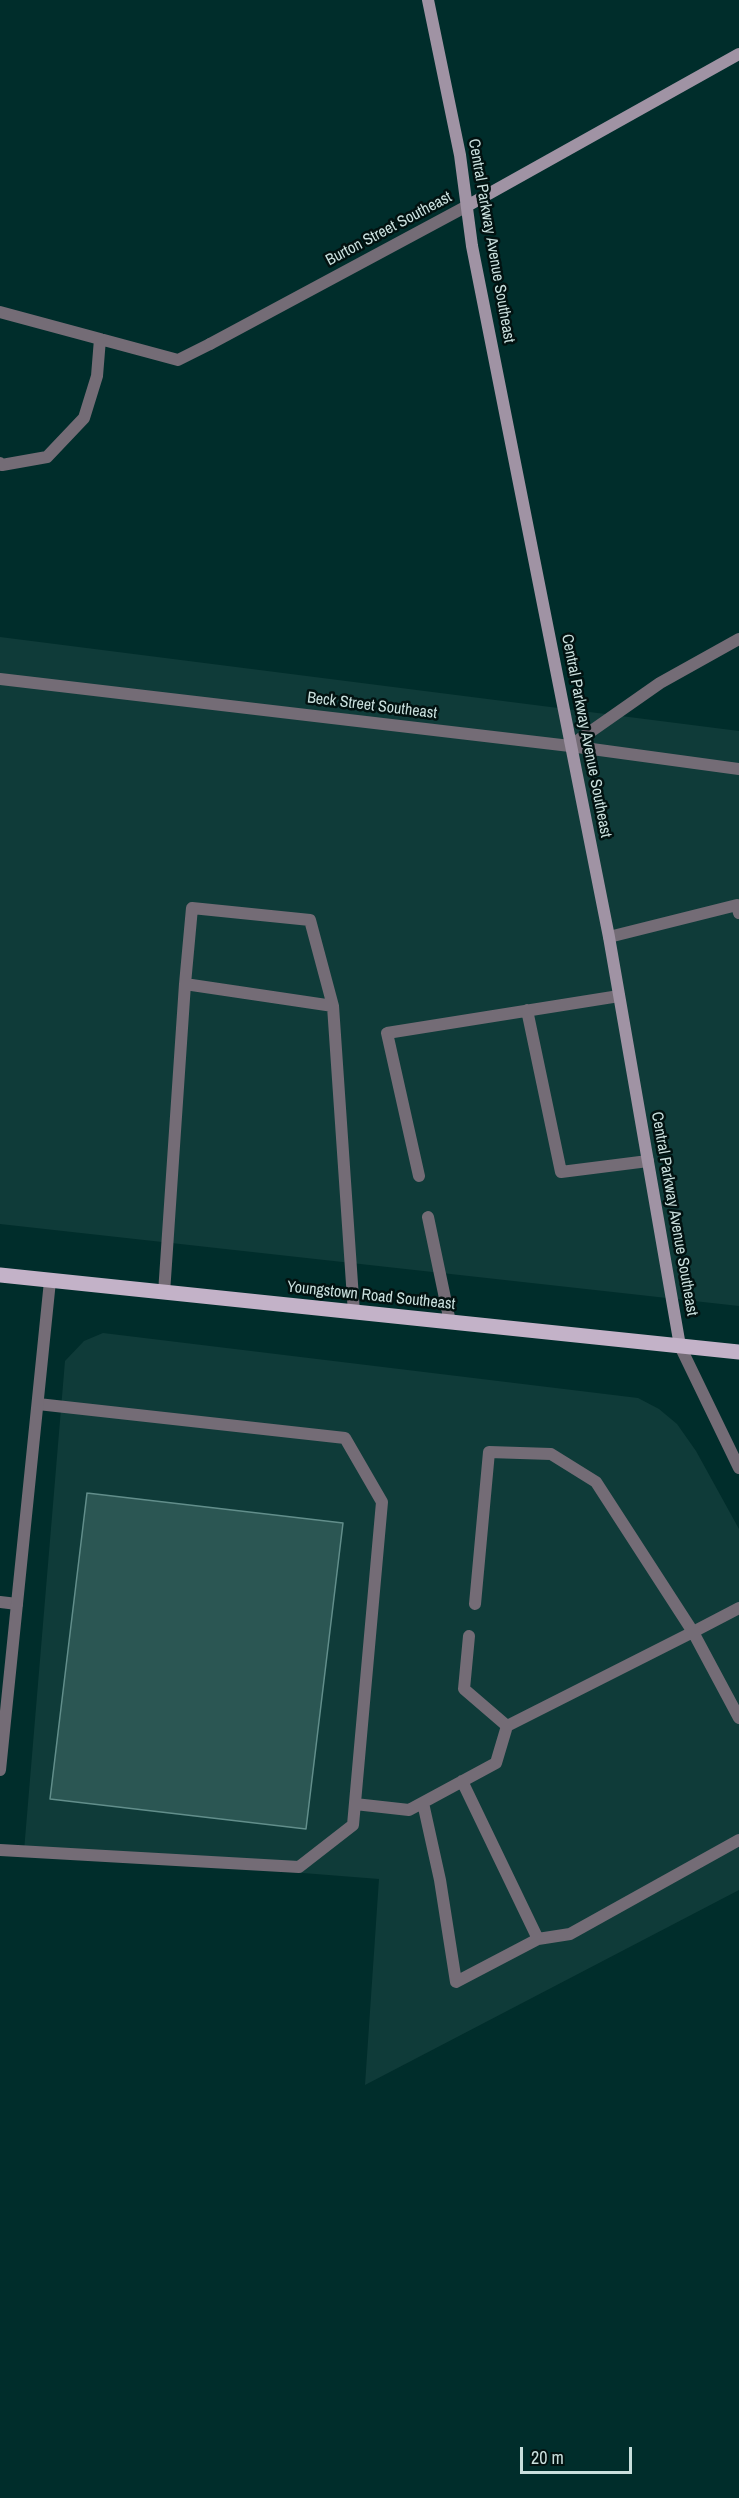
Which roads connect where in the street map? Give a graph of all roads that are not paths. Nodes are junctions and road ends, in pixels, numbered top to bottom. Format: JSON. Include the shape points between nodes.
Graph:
{"nodes":[{"id":1,"x":428,"y":0,"type":"edge"},
{"id":2,"x":739,"y":54,"type":"edge"},
{"id":3,"x":467,"y":206,"type":"junction"},
{"id":4,"x":0,"y":312,"type":"edge"},
{"id":5,"x":100,"y":339,"type":"junction"},
{"id":6,"x":0,"y":463,"type":"edge"},
{"id":7,"x":739,"y":639,"type":"edge"},
{"id":8,"x":0,"y":679,"type":"edge"},
{"id":9,"x":570,"y":746,"type":"junction"},
{"id":10,"x":739,"y":769,"type":"edge"},
{"id":11,"x":738,"y":907,"type":"edge"},
{"id":12,"x":609,"y":937,"type":"junction"},
{"id":13,"x":185,"y":984,"type":"junction"},
{"id":14,"x":619,"y":996,"type":"junction"},
{"id":15,"x":333,"y":1005,"type":"junction"},
{"id":16,"x":527,"y":1010,"type":"junction"},
{"id":17,"x":648,"y":1161,"type":"junction"},
{"id":18,"x":418,"y":1176,"type":"dead end"},
{"id":19,"x":428,"y":1217,"type":"dead end"},
{"id":20,"x":0,"y":1275,"type":"edge"},
{"id":21,"x":50,"y":1281,"type":"junction"},
{"id":22,"x":164,"y":1293,"type":"junction"},
{"id":23,"x":354,"y":1312,"type":"junction"},
{"id":24,"x":450,"y":1322,"type":"junction"},
{"id":25,"x":680,"y":1346,"type":"junction"},
{"id":26,"x":739,"y":1352,"type":"edge"},
{"id":27,"x":38,"y":1404,"type":"junction"},
{"id":28,"x":739,"y":1468,"type":"edge"},
{"id":29,"x":0,"y":1602,"type":"edge"},
{"id":30,"x":17,"y":1604,"type":"junction"},
{"id":31,"x":475,"y":1604,"type":"dead end"},
{"id":32,"x":739,"y":1608,"type":"edge"},
{"id":33,"x":693,"y":1632,"type":"junction"},
{"id":34,"x":469,"y":1636,"type":"dead end"},
{"id":35,"x":739,"y":1718,"type":"edge"},
{"id":36,"x":507,"y":1726,"type":"junction"},
{"id":37,"x":0,"y":1770,"type":"edge"},
{"id":38,"x":462,"y":1781,"type":"junction"},
{"id":39,"x":423,"y":1803,"type":"junction"},
{"id":40,"x":355,"y":1804,"type":"junction"},
{"id":41,"x":739,"y":1840,"type":"edge"},
{"id":42,"x":0,"y":1850,"type":"edge"},
{"id":43,"x":538,"y":1939,"type":"junction"}],
"edges":[{"from":1,"to":3,"type":"street","name":"Central Parkway Avenue Southeast"},
{"from":2,"to":3,"type":"street","name":"Burton Street Southeast"},
{"from":3,"to":5,"type":"street","name":"Burton Street Southeast","via":[[178,360]]},
{"from":3,"to":9,"type":"street","name":"Central Parkway Avenue Southeast"},
{"from":4,"to":5,"type":"street","name":"Burton Street Southeast"},
{"from":5,"to":6,"type":"street","via":[[97,376],[84,418],[47,457]]},
{"from":7,"to":9,"type":"street","via":[[660,683]]},
{"from":8,"to":9,"type":"street","name":"Beck Street Southeast"},
{"from":9,"to":10,"type":"street","name":"Beck Street Southeast"},
{"from":9,"to":12,"type":"street","name":"Central Parkway Avenue Southeast"},
{"from":11,"to":12,"type":"street"},
{"from":12,"to":14,"type":"street","name":"Central Parkway Avenue Southeast"},
{"from":13,"to":15,"type":"street"},
{"from":13,"to":15,"type":"street","via":[[192,908],[310,920]]},
{"from":13,"to":22,"type":"street"},
{"from":14,"to":16,"type":"street"},
{"from":14,"to":17,"type":"street","name":"Central Parkway Avenue Southeast"},
{"from":15,"to":23,"type":"street"},
{"from":16,"to":17,"type":"street","via":[[561,1172]]},
{"from":16,"to":18,"type":"street","via":[[387,1033]]},
{"from":17,"to":25,"type":"street","name":"Central Parkway Avenue Southeast"},
{"from":19,"to":24,"type":"street"},
{"from":20,"to":21,"type":"main road","name":"Youngstown Road Southeast"},
{"from":21,"to":22,"type":"main road","name":"Youngstown Road Southeast"},
{"from":21,"to":27,"type":"street"},
{"from":22,"to":23,"type":"main road","name":"Youngstown Road Southeast"},
{"from":23,"to":24,"type":"main road","name":"Youngstown Road Southeast"},
{"from":24,"to":25,"type":"main road","name":"Youngstown Road Southeast"},
{"from":25,"to":26,"type":"main road","name":"Youngstown Road Southeast"},
{"from":25,"to":28,"type":"street","name":"Central Parkway Avenue Southeast"},
{"from":27,"to":30,"type":"street"},
{"from":27,"to":40,"type":"street","via":[[345,1438],[382,1502]]},
{"from":29,"to":30,"type":"street"},
{"from":30,"to":37,"type":"street"},
{"from":31,"to":33,"type":"street","via":[[489,1452],[551,1454],[596,1482]]},
{"from":32,"to":33,"type":"street"},
{"from":33,"to":35,"type":"street"},
{"from":33,"to":36,"type":"street"},
{"from":34,"to":36,"type":"street","via":[[464,1689]]},
{"from":36,"to":38,"type":"street","via":[[496,1763]]},
{"from":38,"to":39,"type":"street"},
{"from":38,"to":43,"type":"street"},
{"from":39,"to":40,"type":"street","via":[[409,1810]]},
{"from":39,"to":43,"type":"street","via":[[456,1982]]},
{"from":40,"to":42,"type":"street","via":[[353,1825],[299,1867]]},
{"from":41,"to":43,"type":"street","via":[[570,1934]]}]}
